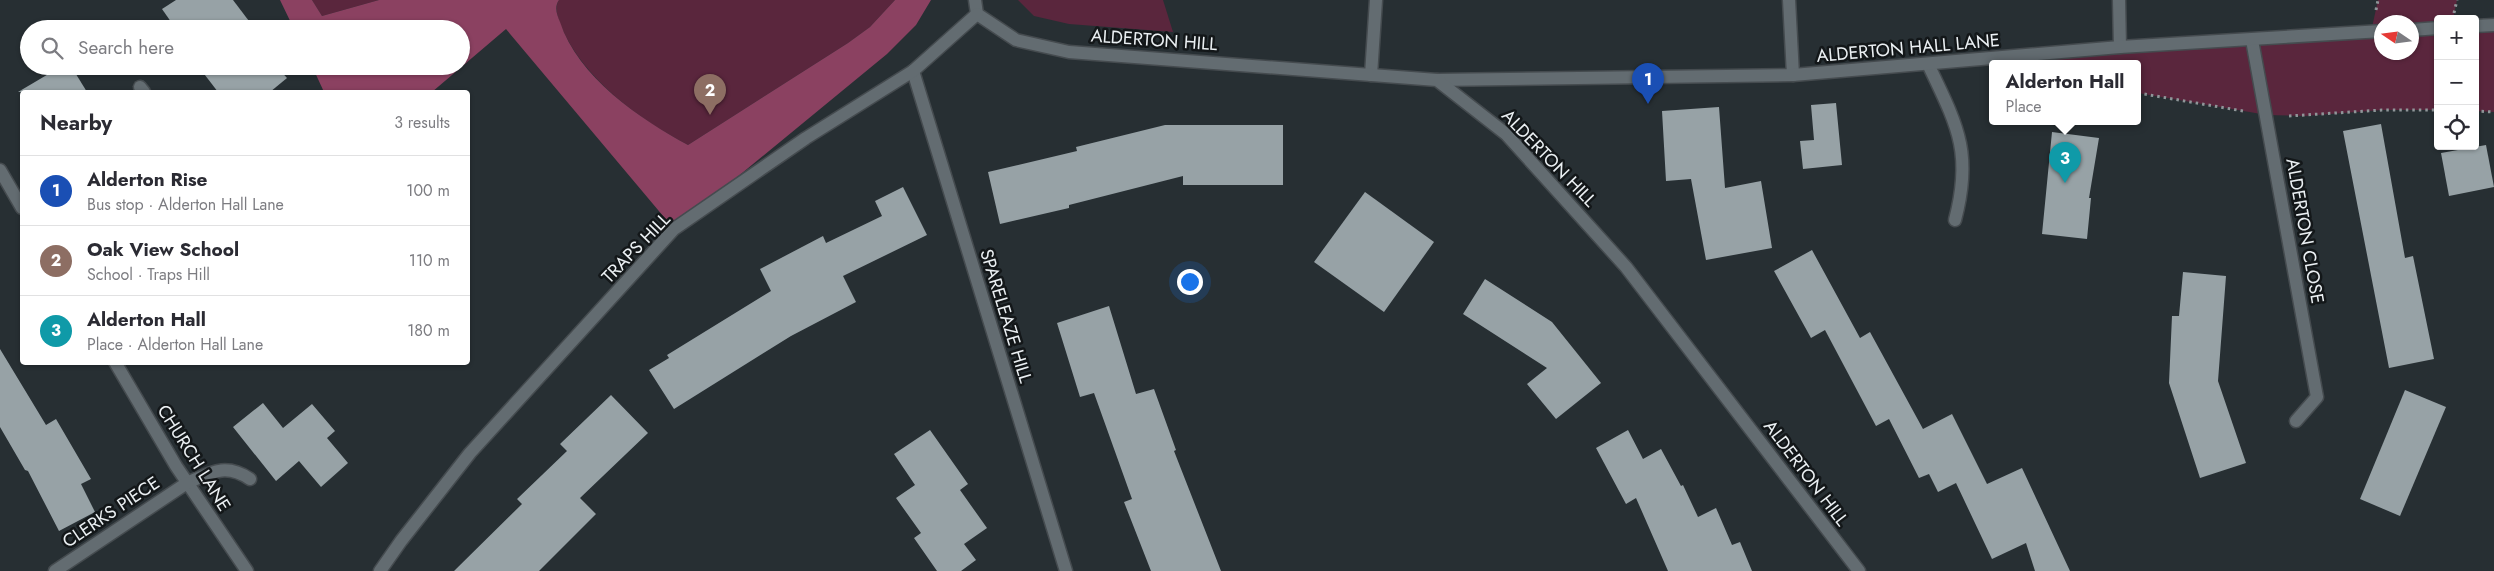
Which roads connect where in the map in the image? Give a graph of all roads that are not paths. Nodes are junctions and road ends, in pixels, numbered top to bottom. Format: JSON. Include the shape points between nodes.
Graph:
{"nodes":[{"id":1,"x":975,"y":0,"type":"edge"},
{"id":2,"x":1376,"y":0,"type":"edge"},
{"id":3,"x":1789,"y":0,"type":"edge"},
{"id":4,"x":2119,"y":0,"type":"edge"},
{"id":5,"x":977,"y":14,"type":"junction"},
{"id":6,"x":2494,"y":25,"type":"edge"},
{"id":7,"x":2479,"y":26,"type":"edge"},
{"id":8,"x":2434,"y":28,"type":"edge"},
{"id":9,"x":2419,"y":29,"type":"edge"},
{"id":10,"x":2374,"y":32,"type":"edge"},
{"id":11,"x":2252,"y":40,"type":"junction"},
{"id":12,"x":2120,"y":47,"type":"junction"},
{"id":13,"x":1928,"y":64,"type":"junction"},
{"id":14,"x":912,"y":71,"type":"junction"},
{"id":15,"x":1371,"y":75,"type":"junction"},
{"id":16,"x":1793,"y":75,"type":"junction"},
{"id":17,"x":1437,"y":80,"type":"junction"},
{"id":18,"x":0,"y":170,"type":"edge"},
{"id":19,"x":20,"y":205,"type":"edge"},
{"id":20,"x":1955,"y":220,"type":"dead end"},
{"id":21,"x":117,"y":365,"type":"edge"},
{"id":22,"x":2296,"y":421,"type":"dead end"},
{"id":23,"x":250,"y":479,"type":"dead end"},
{"id":24,"x":187,"y":483,"type":"junction"},
{"id":25,"x":55,"y":571,"type":"edge"},
{"id":26,"x":247,"y":571,"type":"edge"},
{"id":27,"x":380,"y":571,"type":"edge"},
{"id":28,"x":1066,"y":571,"type":"edge"},
{"id":29,"x":1859,"y":571,"type":"edge"}],
"edges":[{"from":1,"to":5,"type":"street"},
{"from":2,"to":15,"type":"street"},
{"from":3,"to":16,"type":"street"},
{"from":4,"to":12,"type":"street"},
{"from":5,"to":14,"type":"street","name":"TRAPS HILL"},
{"from":5,"to":15,"type":"street","name":"ALDERTON HILL","via":[[1016,40],[1069,52]]},
{"from":6,"to":7,"type":"street"},
{"from":8,"to":9,"type":"street"},
{"from":10,"to":11,"type":"street","name":"ALDERTON HALL LANE"},
{"from":11,"to":12,"type":"street","name":"ALDERTON HALL LANE"},
{"from":11,"to":22,"type":"street","name":"ALDERTON CLOSE","via":[[2316,397]]},
{"from":12,"to":13,"type":"street","name":"ALDERTON HALL LANE"},
{"from":13,"to":16,"type":"street","name":"ALDERTON HALL LANE"},
{"from":13,"to":20,"type":"street","via":[[1947,104],[1962,148],[1963,192]]},
{"from":14,"to":27,"type":"street","name":"TRAPS HILL","via":[[806,138],[674,229],[470,452]]},
{"from":14,"to":28,"type":"street","name":"SPARELEAZE HILL"},
{"from":15,"to":17,"type":"street","name":"ALDERTON HILL"},
{"from":16,"to":17,"type":"street","name":"ALDERTON HALL LANE"},
{"from":17,"to":29,"type":"street","name":"ALDERTON HILL","via":[[1506,134],[1626,267]]},
{"from":18,"to":19,"type":"street"},
{"from":21,"to":24,"type":"street","name":"CHURCH LANE"},
{"from":23,"to":24,"type":"street","name":"CLERKS PIECE","via":[[239,472],[220,470]]},
{"from":24,"to":25,"type":"street","name":"CLERKS PIECE"},
{"from":24,"to":26,"type":"street","name":"CHURCH LANE"}]}
